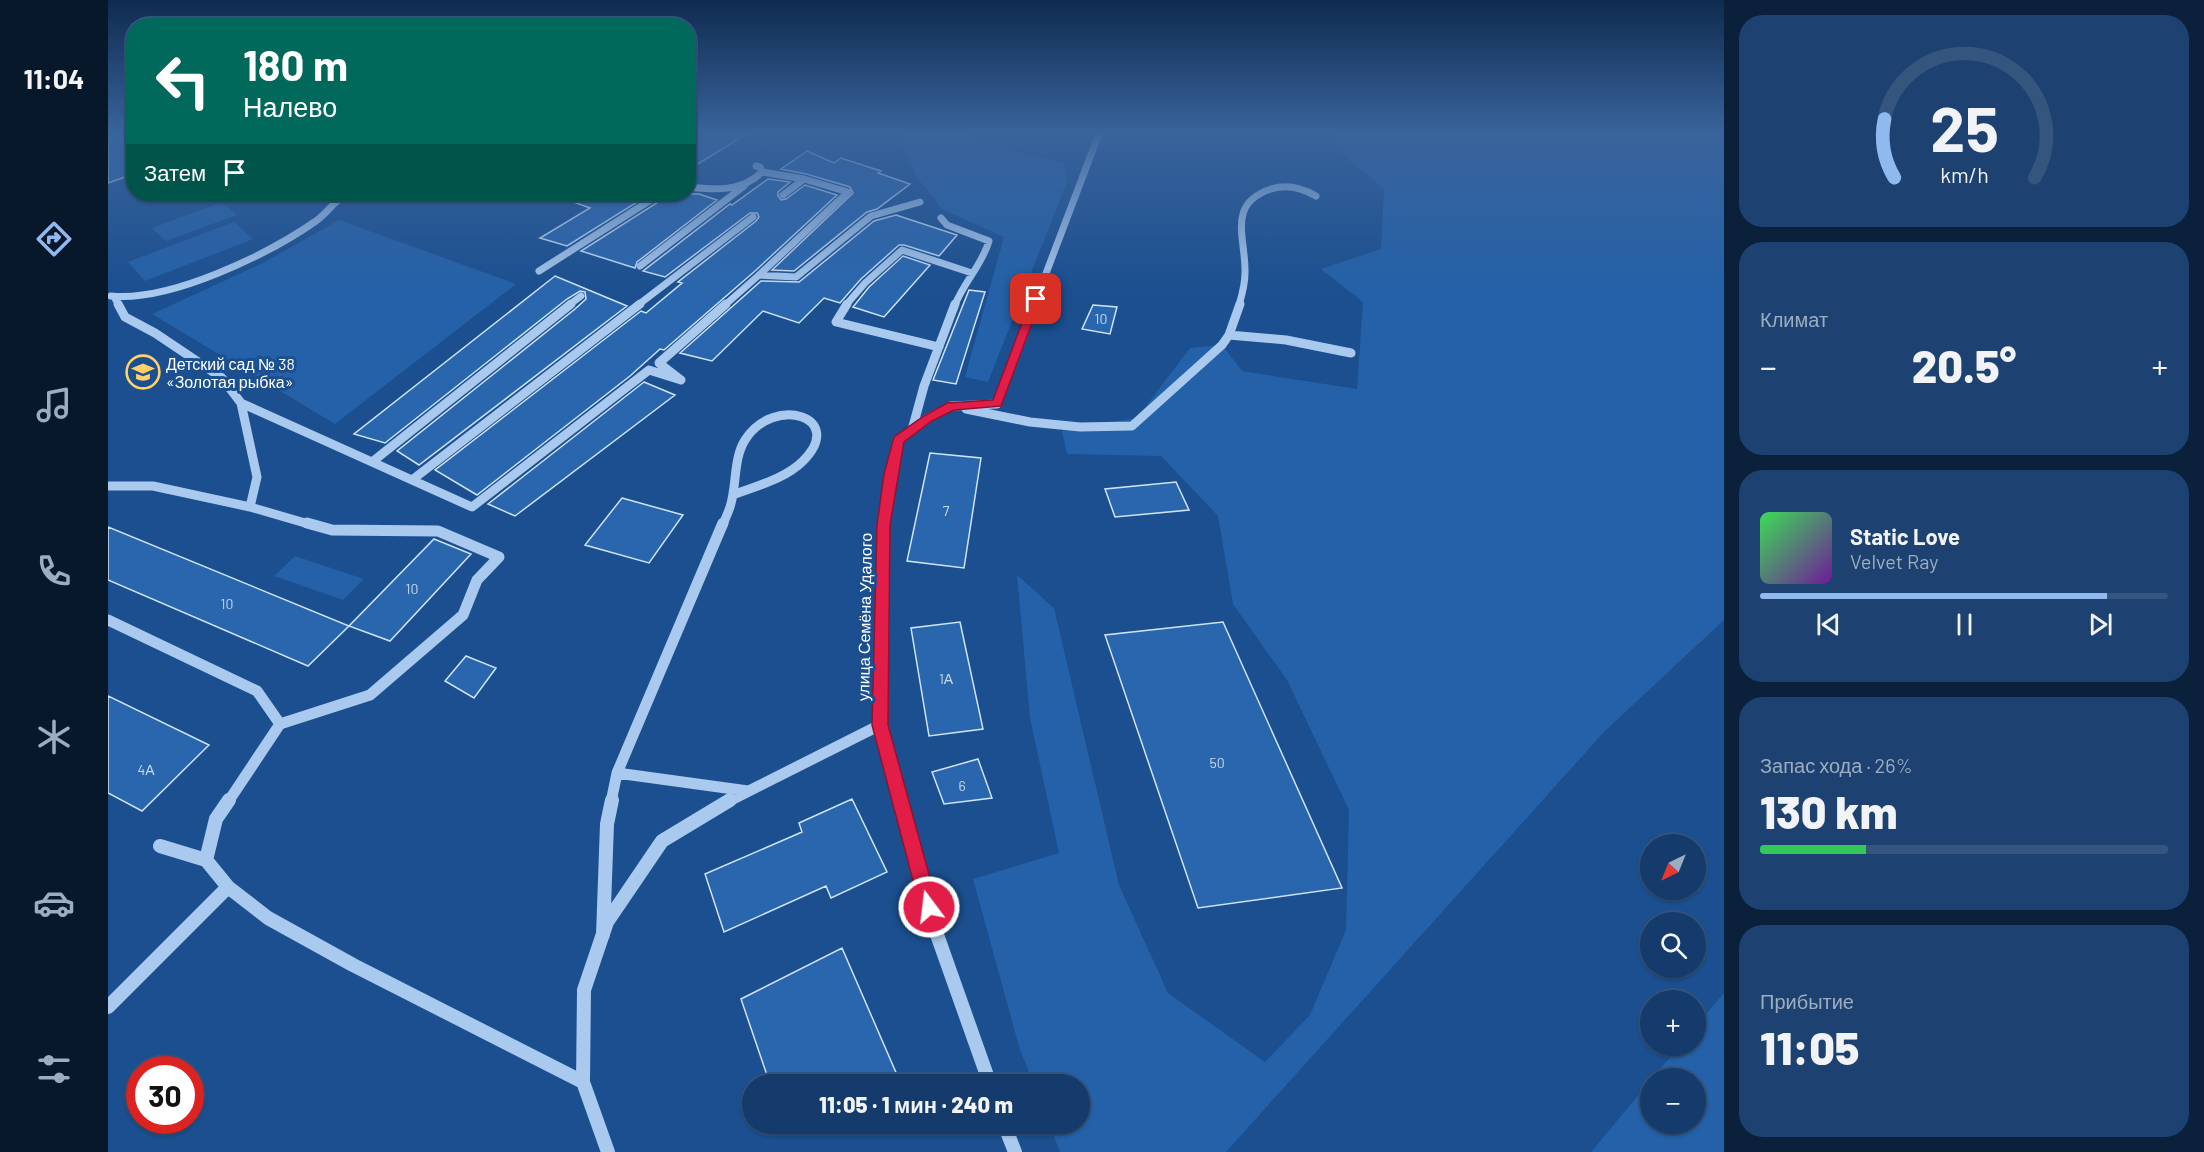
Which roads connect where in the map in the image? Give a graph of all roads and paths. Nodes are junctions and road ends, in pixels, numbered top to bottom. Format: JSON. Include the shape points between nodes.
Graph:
{"nodes":[{"id":1,"x":796,"y":185,"type":"edge"},
{"id":2,"x":823,"y":185,"type":"edge"},
{"id":3,"x":1080,"y":185,"type":"edge"},
{"id":4,"x":744,"y":186,"type":"joint"},
{"id":5,"x":696,"y":188,"type":"edge"},
{"id":6,"x":783,"y":195,"type":"dead end"},
{"id":7,"x":1316,"y":196,"type":"dead end"},
{"id":8,"x":331,"y":201,"type":"edge"},
{"id":9,"x":649,"y":201,"type":"edge"},
{"id":10,"x":920,"y":202,"type":"dead end"},
{"id":11,"x":753,"y":217,"type":"dead end"},
{"id":12,"x":941,"y":218,"type":"dead end"},
{"id":13,"x":640,"y":266,"type":"dead end"},
{"id":14,"x":539,"y":271,"type":"dead end"},
{"id":15,"x":972,"y":273,"type":"junction"},
{"id":16,"x":759,"y":275,"type":"junction"},
{"id":17,"x":111,"y":296,"type":"edge"},
{"id":18,"x":581,"y":296,"type":"dead end"},
{"id":19,"x":1229,"y":335,"type":"junction"},
{"id":20,"x":939,"y":346,"type":"junction"},
{"id":21,"x":1351,"y":354,"type":"dead end"},
{"id":22,"x":241,"y":403,"type":"junction"},
{"id":23,"x":951,"y":406,"type":"junction"},
{"id":24,"x":912,"y":430,"type":"junction"},
{"id":25,"x":372,"y":462,"type":"junction"},
{"id":26,"x":412,"y":480,"type":"junction"},
{"id":27,"x":108,"y":486,"type":"edge"},
{"id":28,"x":733,"y":495,"type":"junction"},
{"id":29,"x":250,"y":507,"type":"junction"},
{"id":30,"x":108,"y":620,"type":"edge"},
{"id":31,"x":280,"y":724,"type":"junction"},
{"id":32,"x":880,"y":725,"type":"junction"},
{"id":33,"x":617,"y":772,"type":"junction"},
{"id":34,"x":748,"y":791,"type":"junction"},
{"id":35,"x":160,"y":846,"type":"dead end"},
{"id":36,"x":206,"y":860,"type":"junction"},
{"id":37,"x":228,"y":887,"type":"junction"},
{"id":38,"x":603,"y":935,"type":"junction"},
{"id":39,"x":108,"y":1007,"type":"edge"},
{"id":40,"x":986,"y":1074,"type":"edge"},
{"id":41,"x":583,"y":1082,"type":"junction"},
{"id":42,"x":1008,"y":1134,"type":"edge"},
{"id":43,"x":608,"y":1152,"type":"edge"},
{"id":44,"x":1015,"y":1152,"type":"edge"}],
"edges":[{"from":1,"to":6,"type":"street"},
{"from":2,"to":16,"type":"street","via":[[848,192]]},
{"from":3,"to":23,"type":"street","name":"улица Семёна Удалого","via":[[997,404]]},
{"from":4,"to":5,"type":"street"},
{"from":4,"to":13,"type":"street"},
{"from":7,"to":19,"type":"street","via":[[1285,186],[1257,193],[1248,200],[1239,230],[1245,271],[1242,299]]},
{"from":8,"to":17,"type":"street","via":[[318,220],[248,260],[138,297]]},
{"from":9,"to":14,"type":"street"},
{"from":10,"to":16,"type":"street","via":[[871,216],[796,277]]},
{"from":11,"to":26,"type":"street"},
{"from":12,"to":15,"type":"street","via":[[947,225],[989,241],[984,257]]},
{"from":15,"to":20,"type":"street","via":[[961,289]]},
{"from":15,"to":20,"type":"street","via":[[902,250],[843,307],[836,322]]},
{"from":16,"to":26,"type":"street","via":[[659,363],[681,380],[649,370],[472,507]]},
{"from":17,"to":22,"type":"street","via":[[125,317],[222,378]]},
{"from":18,"to":25,"type":"street"},
{"from":19,"to":21,"type":"street","via":[[1286,340]]},
{"from":19,"to":23,"type":"street","via":[[1132,426],[1080,427],[1030,422]]},
{"from":20,"to":24,"type":"street"},
{"from":22,"to":25,"type":"street"},
{"from":22,"to":29,"type":"street","via":[[257,477]]},
{"from":23,"to":24,"type":"street","name":"улица Семёна Удалого"},
{"from":24,"to":32,"type":"street","name":"улица Семёна Удалого","via":[[898,440],[884,525]]},
{"from":25,"to":26,"type":"street"},
{"from":27,"to":29,"type":"street","via":[[153,486]]},
{"from":28,"to":28,"type":"street","via":[[787,473],[802,462],[814,449],[817,433],[811,421],[797,412],[784,412],[768,418],[754,430],[744,441]]},
{"from":28,"to":33,"type":"street"},
{"from":29,"to":31,"type":"street","via":[[332,530],[438,531],[499,556],[477,580],[463,615],[370,695]]},
{"from":30,"to":31,"type":"street","via":[[257,691]]},
{"from":31,"to":36,"type":"street","via":[[216,819]]},
{"from":32,"to":34,"type":"street"},
{"from":32,"to":40,"type":"street","name":"улица Семёна Удалого","via":[[935,929]]},
{"from":33,"to":34,"type":"street"},
{"from":33,"to":38,"type":"street","via":[[607,824]]},
{"from":34,"to":38,"type":"street","via":[[662,841]]},
{"from":35,"to":36,"type":"street"},
{"from":36,"to":37,"type":"street"},
{"from":37,"to":39,"type":"street"},
{"from":37,"to":41,"type":"street","via":[[268,918],[353,965]]},
{"from":38,"to":41,"type":"street","via":[[584,990]]},
{"from":41,"to":43,"type":"street"},
{"from":42,"to":44,"type":"street"}]}
